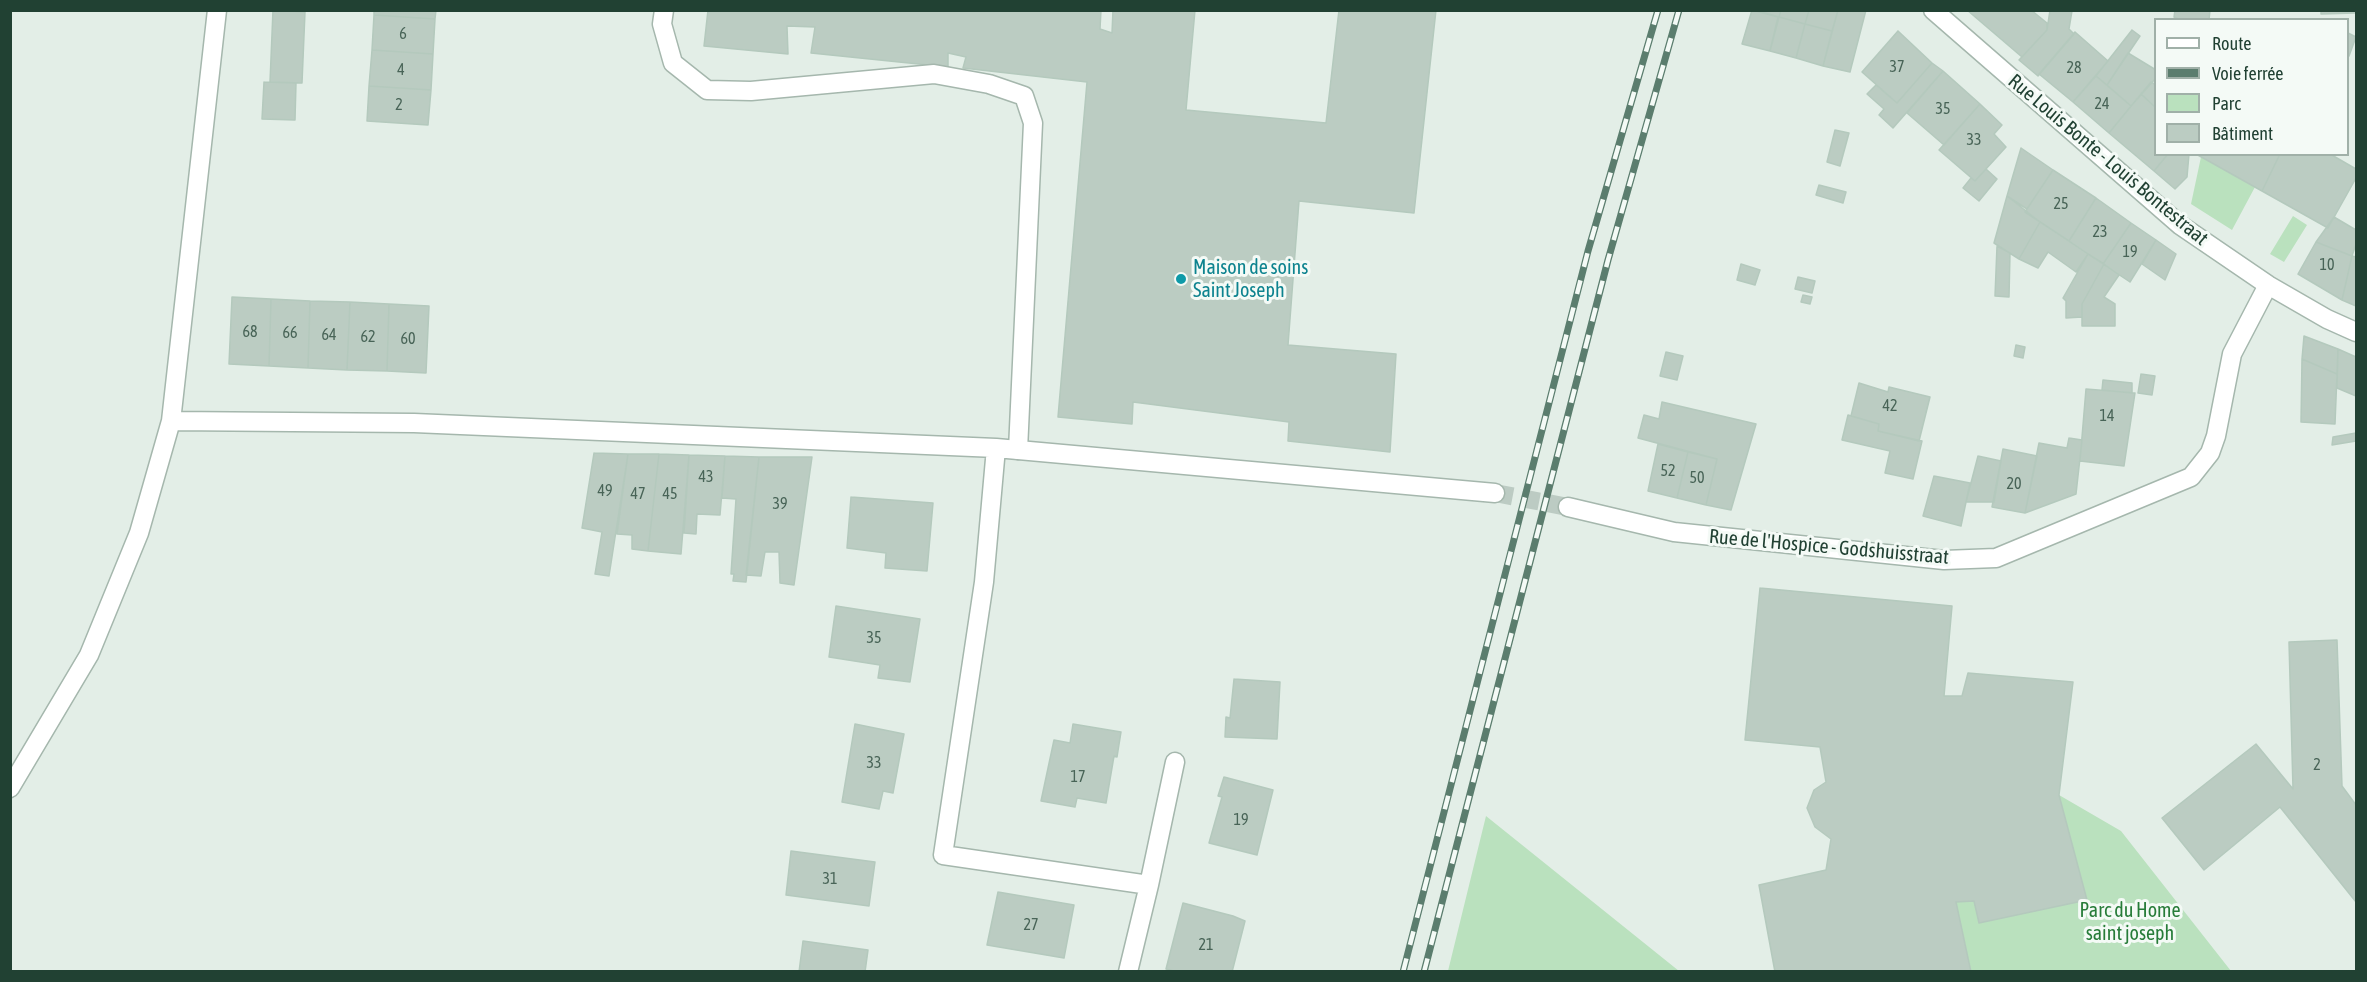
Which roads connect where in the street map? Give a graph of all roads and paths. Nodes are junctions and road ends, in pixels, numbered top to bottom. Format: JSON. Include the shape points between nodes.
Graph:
{"nodes":[{"id":1,"x":216,"y":10,"type":"edge"},
{"id":2,"x":664,"y":10,"type":"edge"},
{"id":3,"x":1933,"y":10,"type":"edge"},
{"id":4,"x":2268,"y":285,"type":"junction"},
{"id":5,"x":2356,"y":332,"type":"edge"},
{"id":6,"x":171,"y":421,"type":"junction"},
{"id":7,"x":996,"y":448,"type":"junction"},
{"id":8,"x":1018,"y":450,"type":"junction"},
{"id":9,"x":1495,"y":493,"type":"tunnel mouth"},
{"id":10,"x":1568,"y":507,"type":"tunnel mouth"},
{"id":11,"x":1175,"y":762,"type":"dead end"},
{"id":12,"x":10,"y":788,"type":"edge"},
{"id":13,"x":1149,"y":885,"type":"junction"},
{"id":14,"x":1128,"y":972,"type":"edge"}],
"edges":[{"from":1,"to":6,"type":"street"},
{"from":2,"to":8,"type":"street","via":[[662,24],[674,63],[707,90],[751,91],[934,74],[989,84],[1024,96],[1033,123]]},
{"from":3,"to":4,"type":"street","name":"Rue Louis Bonte - Louis Bontestraat","via":[[2180,225]]},
{"from":4,"to":5,"type":"street","name":"Rue Louis Bonte - Louis Bontestraat"},
{"from":4,"to":10,"type":"street","name":"Rue de l'Hospice - Godshuisstraat","via":[[2232,354],[2210,453],[2191,477],[1996,558],[1944,561],[1674,532]]},
{"from":6,"to":7,"type":"street","via":[[414,423]]},
{"from":6,"to":12,"type":"street","via":[[139,533],[89,655]]},
{"from":7,"to":8,"type":"street"},
{"from":7,"to":13,"type":"street","via":[[984,582],[943,855]]},
{"from":8,"to":9,"type":"street"},
{"from":11,"to":13,"type":"street"},
{"from":13,"to":14,"type":"street"}]}
